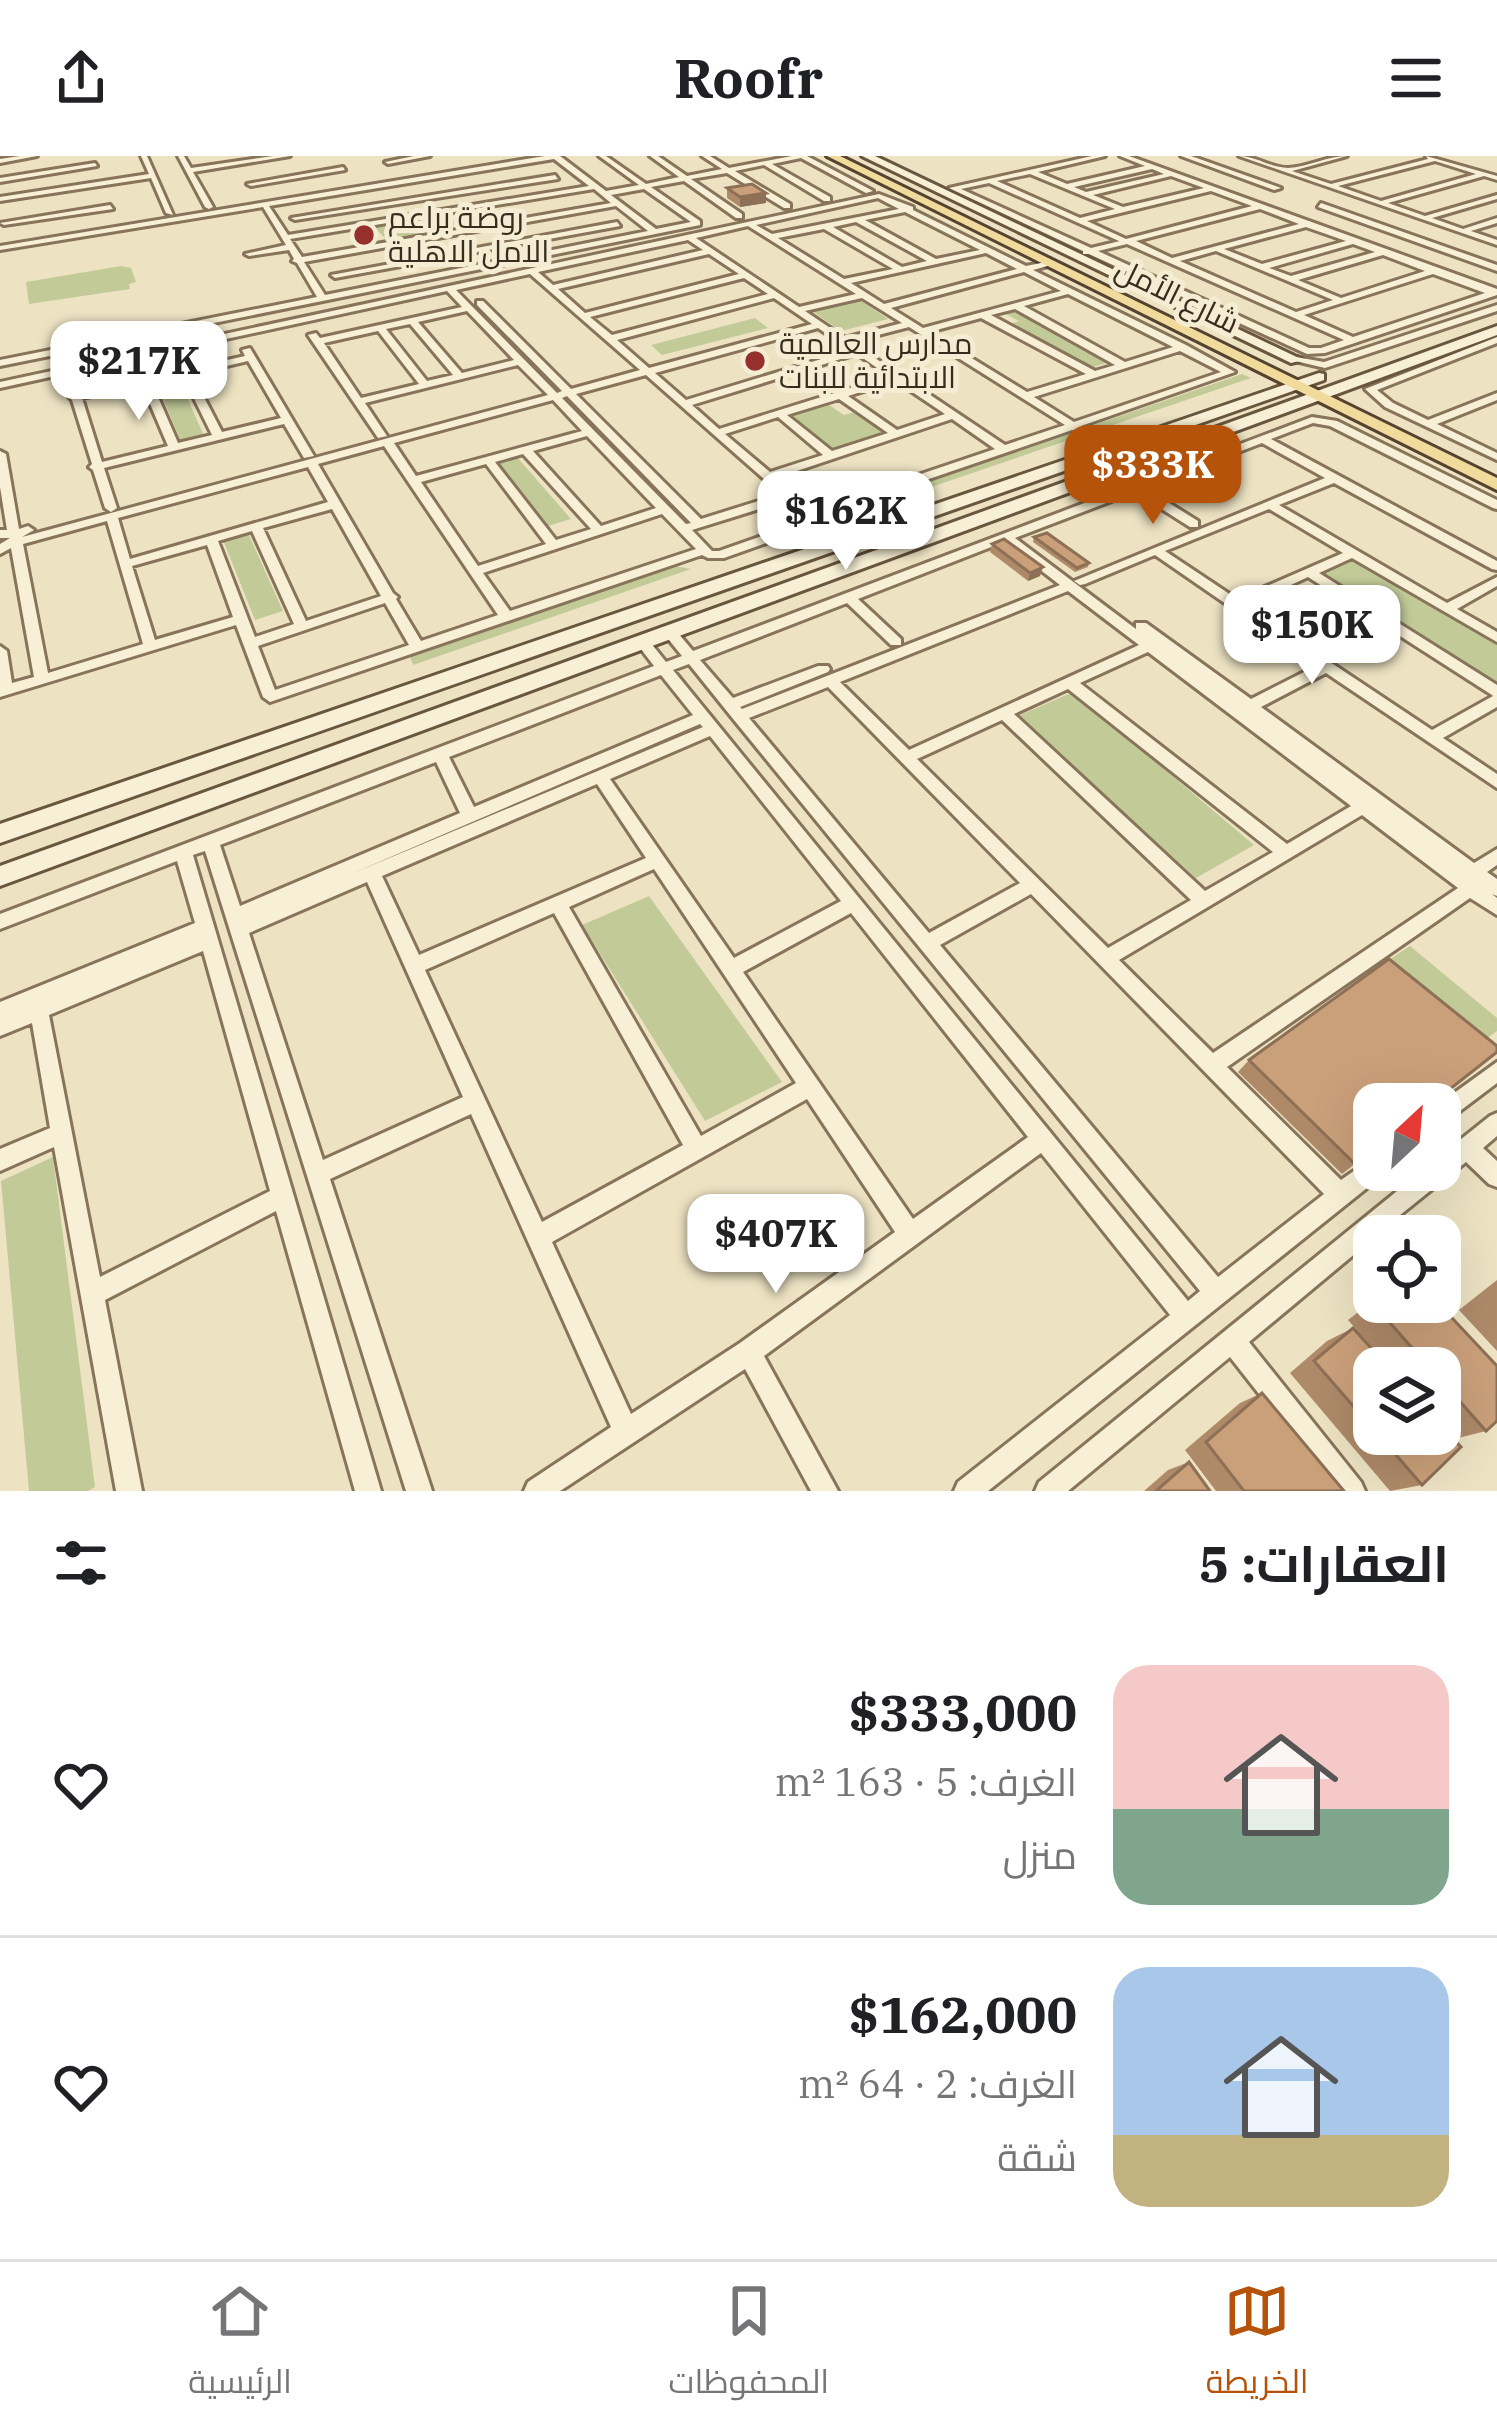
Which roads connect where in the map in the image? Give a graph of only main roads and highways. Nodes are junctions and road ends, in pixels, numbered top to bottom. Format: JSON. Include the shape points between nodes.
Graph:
{"nodes":[{"id":1,"x":832,"y":156,"type":"edge"},
{"id":2,"x":852,"y":156,"type":"edge"},
{"id":3,"x":867,"y":156,"type":"edge"},
{"id":4,"x":959,"y":208,"type":"junction"},
{"id":5,"x":944,"y":211,"type":"junction"},
{"id":6,"x":998,"y":223,"type":"junction"},
{"id":7,"x":1059,"y":261,"type":"junction"},
{"id":8,"x":1138,"y":290,"type":"junction"},
{"id":9,"x":1497,"y":317,"type":"edge"},
{"id":10,"x":1497,"y":330,"type":"edge"},
{"id":11,"x":1296,"y":360,"type":"road end"},
{"id":12,"x":1313,"y":386,"type":"junction"},
{"id":13,"x":1497,"y":468,"type":"edge"},
{"id":14,"x":1038,"y":472,"type":"junction"},
{"id":15,"x":1497,"y":485,"type":"edge"},
{"id":16,"x":1058,"y":486,"type":"junction"},
{"id":17,"x":423,"y":685,"type":"junction"},
{"id":18,"x":441,"y":714,"type":"junction"},
{"id":19,"x":0,"y":834,"type":"edge"},
{"id":20,"x":0,"y":876,"type":"edge"}],
"edges":[{"from":1,"to":5,"type":"main road","name":"شارع الأمل"},
{"from":2,"to":4,"type":"main road","name":"شارع الأمل"},
{"from":3,"to":6,"type":"main road"},
{"from":4,"to":5,"type":"main road"},
{"from":4,"to":6,"type":"main road","name":"شارع الأمل"},
{"from":5,"to":7,"type":"main road","name":"شارع الأمل"},
{"from":6,"to":7,"type":"main road","name":"شارع الأمل"},
{"from":7,"to":8,"type":"main road","name":"شارع الأمل"},
{"from":7,"to":12,"type":"main road","name":"شارع الأمل"},
{"from":8,"to":11,"type":"main road"},
{"from":8,"to":12,"type":"main road","name":"شارع الأمل"},
{"from":9,"to":12,"type":"main road"},
{"from":10,"to":12,"type":"main road"},
{"from":12,"to":13,"type":"main road","name":"شارع الأمل"},
{"from":12,"to":14,"type":"main road"},
{"from":12,"to":15,"type":"main road","name":"شارع الأمل"},
{"from":12,"to":16,"type":"main road"},
{"from":14,"to":16,"type":"main road"},
{"from":14,"to":17,"type":"main road"},
{"from":16,"to":18,"type":"main road"},
{"from":17,"to":18,"type":"main road"},
{"from":17,"to":19,"type":"main road"},
{"from":18,"to":20,"type":"main road"}]}
